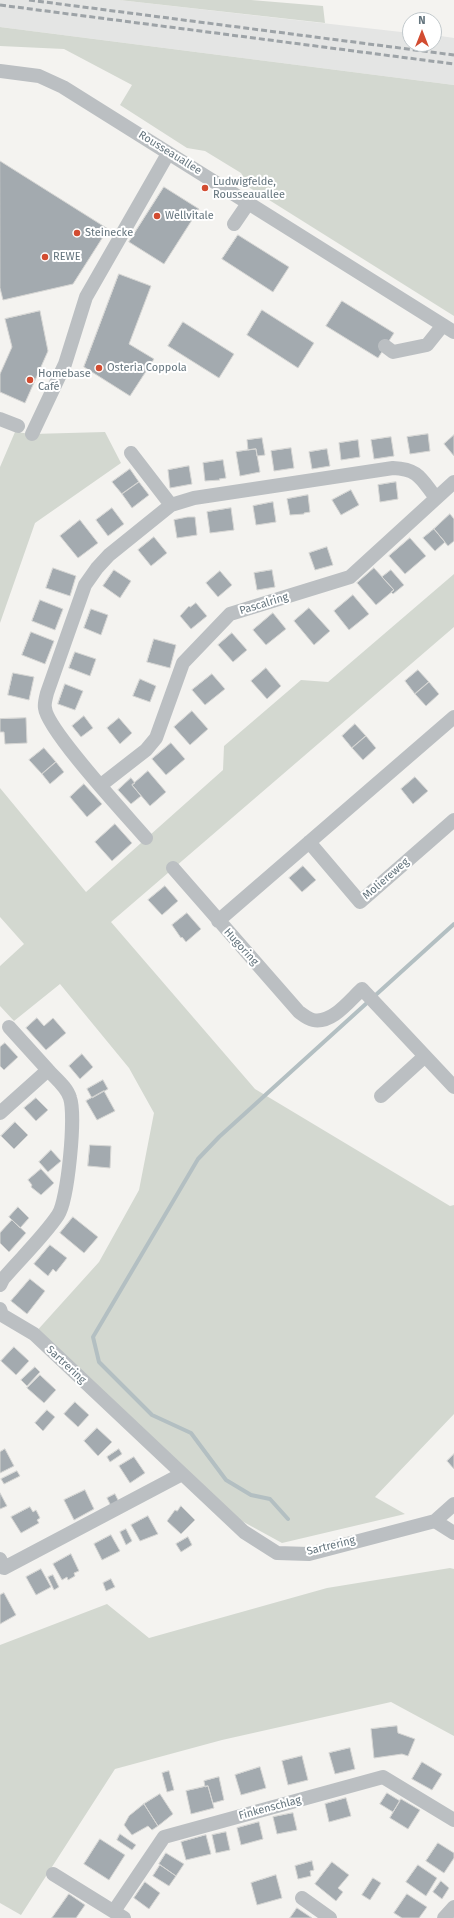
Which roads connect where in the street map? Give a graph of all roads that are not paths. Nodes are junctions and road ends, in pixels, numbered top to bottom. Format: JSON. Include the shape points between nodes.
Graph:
{"nodes":[{"id":1,"x":0,"y":71,"type":"edge"},
{"id":2,"x":165,"y":160,"type":"dead end"},
{"id":3,"x":249,"y":202,"type":"junction"},
{"id":4,"x":234,"y":224,"type":"dead end"},
{"id":5,"x":448,"y":328,"type":"edge"},
{"id":6,"x":385,"y":346,"type":"dead end"},
{"id":7,"x":0,"y":419,"type":"edge"},
{"id":8,"x":18,"y":426,"type":"dead end"},
{"id":9,"x":32,"y":434,"type":"dead end"},
{"id":10,"x":131,"y":453,"type":"dead end"},
{"id":11,"x":454,"y":482,"type":"edge"},
{"id":12,"x":436,"y":498,"type":"junction"},
{"id":13,"x":171,"y":505,"type":"junction"},
{"id":14,"x":454,"y":717,"type":"edge"},
{"id":15,"x":102,"y":786,"type":"junction"},
{"id":16,"x":454,"y":820,"type":"edge"},
{"id":17,"x":146,"y":838,"type":"dead end"},
{"id":18,"x":309,"y":842,"type":"junction"},
{"id":19,"x":173,"y":868,"type":"dead end"},
{"id":20,"x":218,"y":921,"type":"junction"},
{"id":21,"x":9,"y":1027,"type":"dead end"},
{"id":22,"x":424,"y":1057,"type":"junction"},
{"id":23,"x":48,"y":1070,"type":"junction"},
{"id":24,"x":454,"y":1087,"type":"edge"},
{"id":25,"x":381,"y":1096,"type":"dead end"},
{"id":26,"x":0,"y":1113,"type":"edge"},
{"id":27,"x":0,"y":1285,"type":"edge"},
{"id":28,"x":0,"y":1309,"type":"edge"},
{"id":29,"x":182,"y":1474,"type":"junction"},
{"id":30,"x":454,"y":1504,"type":"edge"},
{"id":31,"x":435,"y":1521,"type":"junction"},
{"id":32,"x":454,"y":1533,"type":"edge"},
{"id":33,"x":0,"y":1560,"type":"edge"},
{"id":34,"x":454,"y":1820,"type":"edge"},
{"id":35,"x":53,"y":1874,"type":"dead end"},
{"id":36,"x":302,"y":1898,"type":"dead end"},
{"id":37,"x":454,"y":1907,"type":"edge"},
{"id":38,"x":119,"y":1915,"type":"edge"},
{"id":39,"x":330,"y":1918,"type":"edge"},
{"id":40,"x":444,"y":1918,"type":"edge"}],
"edges":[{"from":1,"to":3,"type":"street","name":"Rousseauallee","via":[[39,76],[63,86]]},
{"from":2,"to":9,"type":"street","via":[[86,296],[65,364]]},
{"from":3,"to":4,"type":"street"},
{"from":3,"to":5,"type":"street","name":"Rousseauallee"},
{"from":5,"to":6,"type":"street","via":[[427,345],[393,352]]},
{"from":7,"to":8,"type":"street"},
{"from":10,"to":13,"type":"street"},
{"from":11,"to":12,"type":"street","name":"Pascalring"},
{"from":12,"to":13,"type":"street","via":[[417,474],[407,469],[393,468],[194,498]]},
{"from":12,"to":15,"type":"street","name":"Pascalring","via":[[350,577],[230,614],[183,664],[156,738],[146,750]]},
{"from":13,"to":15,"type":"street","via":[[109,555],[85,585],[47,693],[45,708],[53,727]]},
{"from":14,"to":18,"type":"street","name":"Hugoring"},
{"from":15,"to":17,"type":"street"},
{"from":16,"to":18,"type":"street","name":"Moliereweg","via":[[360,902]]},
{"from":18,"to":20,"type":"street","name":"Hugoring"},
{"from":19,"to":20,"type":"street"},
{"from":20,"to":22,"type":"street","name":"Hugoring","via":[[299,1012],[311,1020],[321,1021],[335,1014],[362,989]]},
{"from":21,"to":23,"type":"street"},
{"from":22,"to":24,"type":"street","name":"Hugoring"},
{"from":22,"to":25,"type":"street"},
{"from":23,"to":26,"type":"street"},
{"from":23,"to":27,"type":"street","via":[[70,1097],[70,1157],[66,1191],[59,1214]]},
{"from":28,"to":29,"type":"street","name":"Sartrering","via":[[2,1314],[34,1334]]},
{"from":29,"to":31,"type":"street","name":"Sartrering","via":[[244,1532],[277,1553],[309,1554]]},
{"from":29,"to":33,"type":"street","via":[[4,1568]]},
{"from":30,"to":31,"type":"street"},
{"from":31,"to":32,"type":"street"},
{"from":34,"to":38,"type":"street","name":"Finkenschlag","via":[[383,1777],[164,1836]]},
{"from":35,"to":38,"type":"street","name":"Finkenschlag"},
{"from":36,"to":39,"type":"street"},
{"from":37,"to":40,"type":"street"}]}
